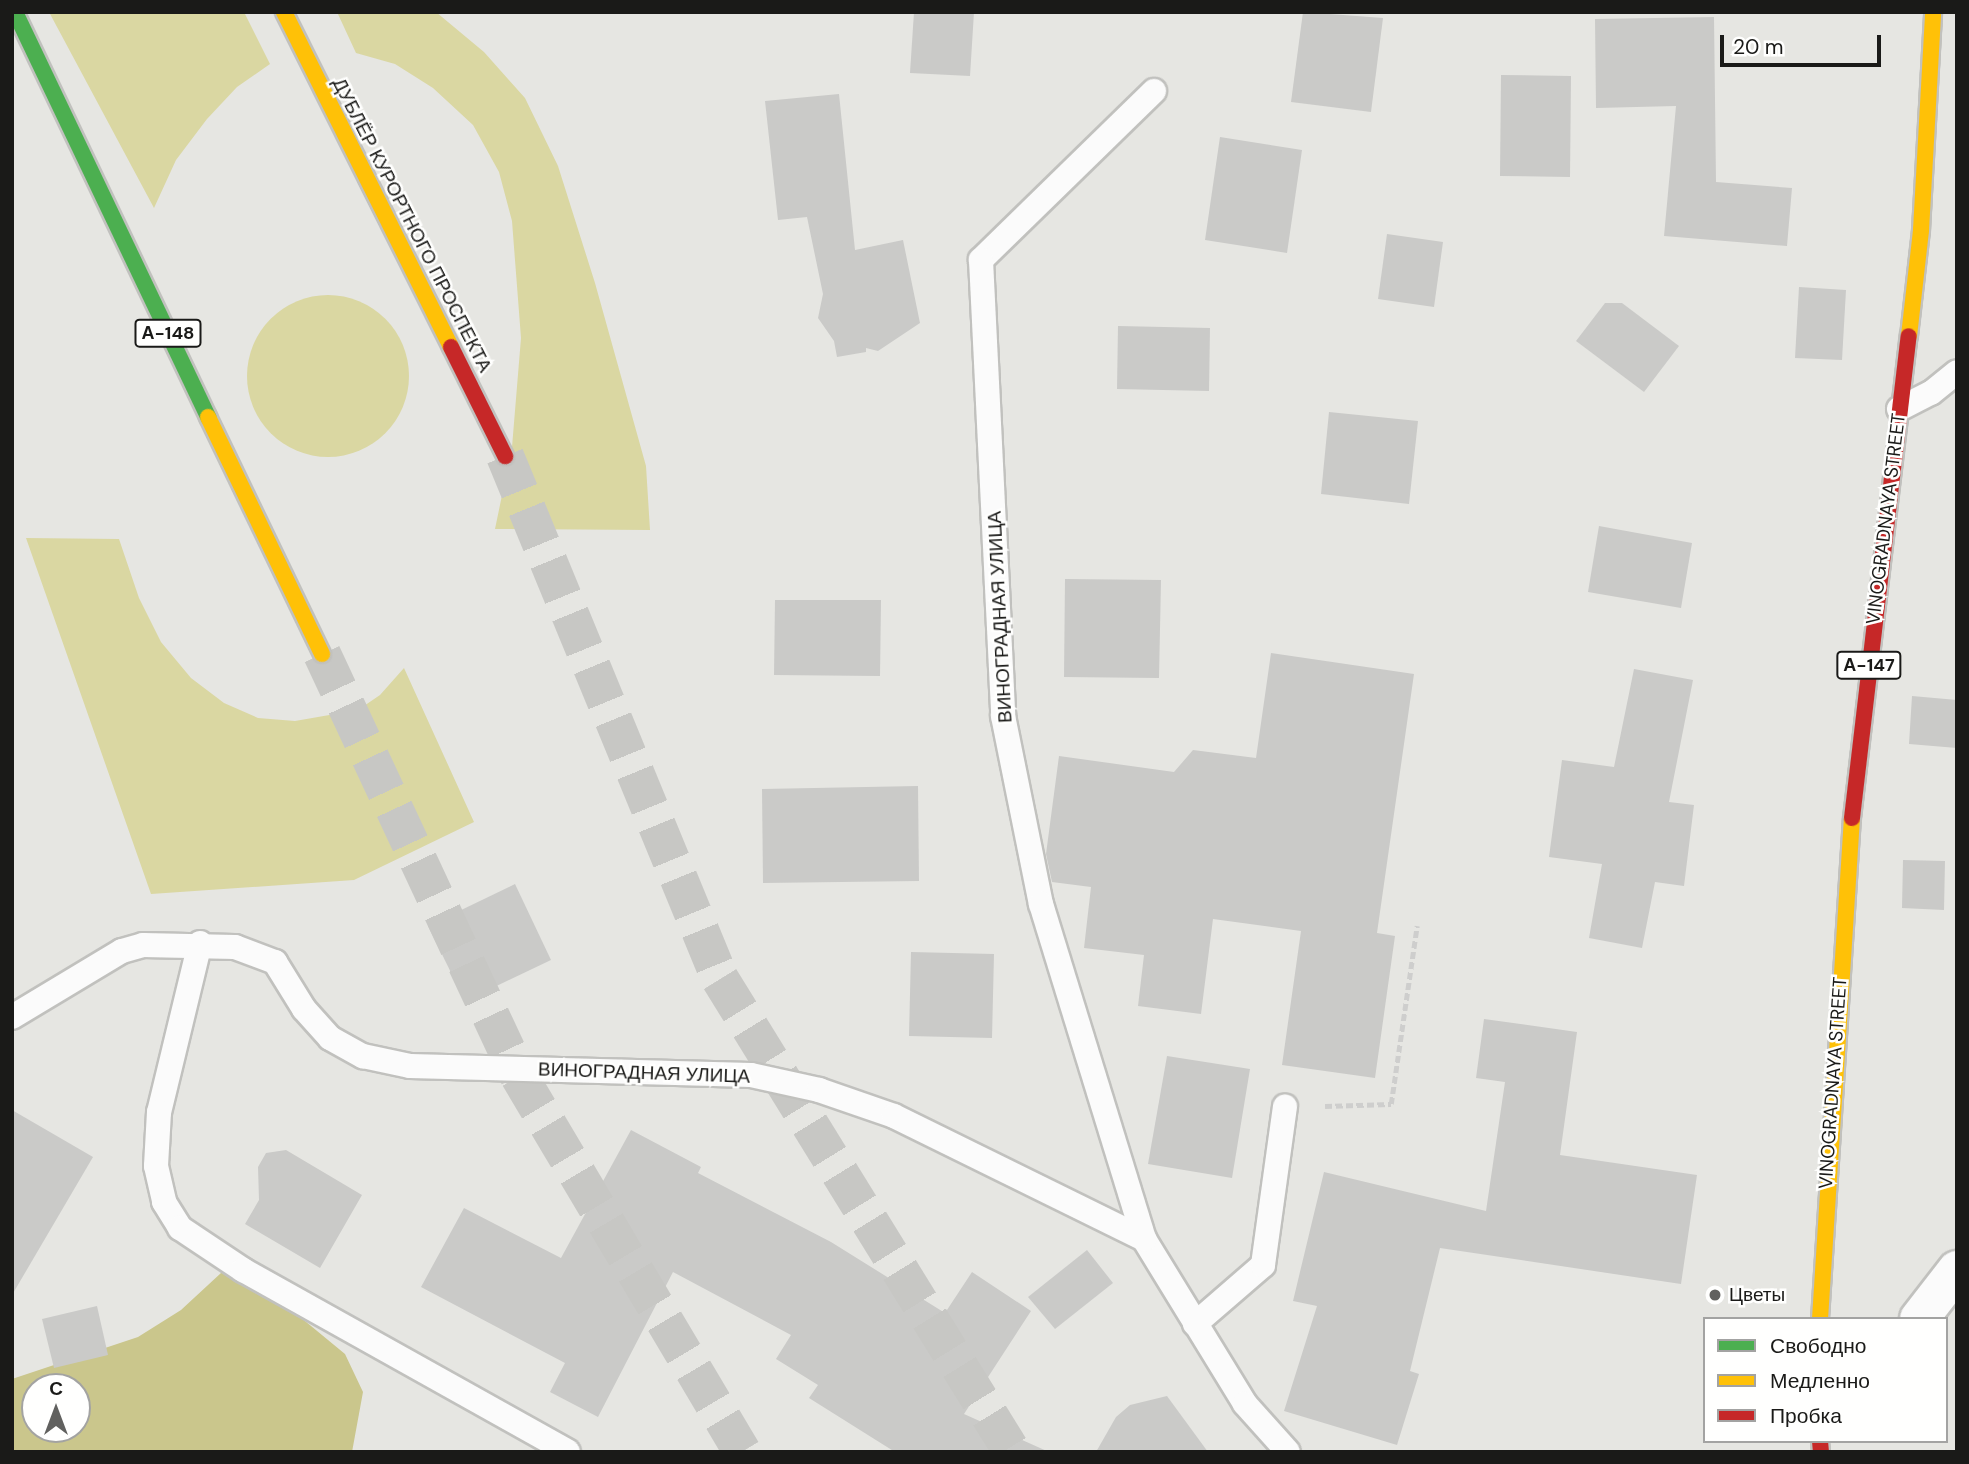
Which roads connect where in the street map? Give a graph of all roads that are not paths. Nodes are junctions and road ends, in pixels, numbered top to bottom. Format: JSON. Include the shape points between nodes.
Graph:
{"nodes":[{"id":1,"x":15,"y":12,"type":"edge"},
{"id":2,"x":284,"y":12,"type":"edge"},
{"id":3,"x":1933,"y":12,"type":"edge"},
{"id":4,"x":1940,"y":12,"type":"edge"},
{"id":5,"x":1957,"y":28,"type":"edge"},
{"id":6,"x":1154,"y":91,"type":"dead end"},
{"id":7,"x":1957,"y":372,"type":"edge"},
{"id":8,"x":1899,"y":409,"type":"junction"},
{"id":9,"x":505,"y":456,"type":"tunnel mouth"},
{"id":10,"x":322,"y":654,"type":"tunnel mouth"},
{"id":11,"x":200,"y":943,"type":"junction"},
{"id":12,"x":12,"y":1017,"type":"edge"},
{"id":13,"x":1285,"y":1107,"type":"road end"},
{"id":14,"x":1144,"y":1239,"type":"junction"},
{"id":15,"x":1957,"y":1270,"type":"edge"},
{"id":16,"x":1820,"y":1317,"type":"edge"},
{"id":17,"x":1921,"y":1317,"type":"edge"},
{"id":18,"x":1195,"y":1324,"type":"junction"},
{"id":19,"x":568,"y":1452,"type":"edge"},
{"id":20,"x":1288,"y":1452,"type":"edge"}],
"edges":[{"from":1,"to":10,"type":"main road","number":"А-148"},
{"from":2,"to":9,"type":"main road","name":"ДУБЛЁР КУРОРТНОГО ПРОСПЕКТА"},
{"from":3,"to":8,"type":"main road","name":"VINOGRADNAYA STREET","number":"А-147","via":[[1921,230]]},
{"from":4,"to":5,"type":"lane"},
{"from":6,"to":14,"type":"lane","name":"ВИНОГРАДНАЯ УЛИЦА","via":[[981,260],[1003,716],[1041,905]]},
{"from":7,"to":8,"type":"lane","via":[[1931,393]]},
{"from":8,"to":16,"type":"main road","name":"VINOGRADNAYA STREET","number":"А-147","via":[[1851,828]]},
{"from":11,"to":12,"type":"lane","name":"ВИНОГРАДНАЯ УЛИЦА","via":[[142,945],[122,951]]},
{"from":11,"to":14,"type":"lane","name":"ВИНОГРАДНАЯ УЛИЦА","via":[[256,952],[275,962],[304,1009],[330,1038],[363,1056],[410,1066],[751,1075],[819,1090],[894,1116]]},
{"from":11,"to":19,"type":"lane","via":[[159,1112],[156,1166],[164,1202],[180,1228],[243,1270]]},
{"from":13,"to":18,"type":"lane","via":[[1263,1265]]},
{"from":14,"to":18,"type":"lane","name":"ВИНОГРАДНАЯ УЛИЦА"},
{"from":15,"to":17,"type":"street"},
{"from":18,"to":20,"type":"lane","name":"ВИНОГРАДНАЯ УЛИЦА","via":[[1245,1404]]}]}
